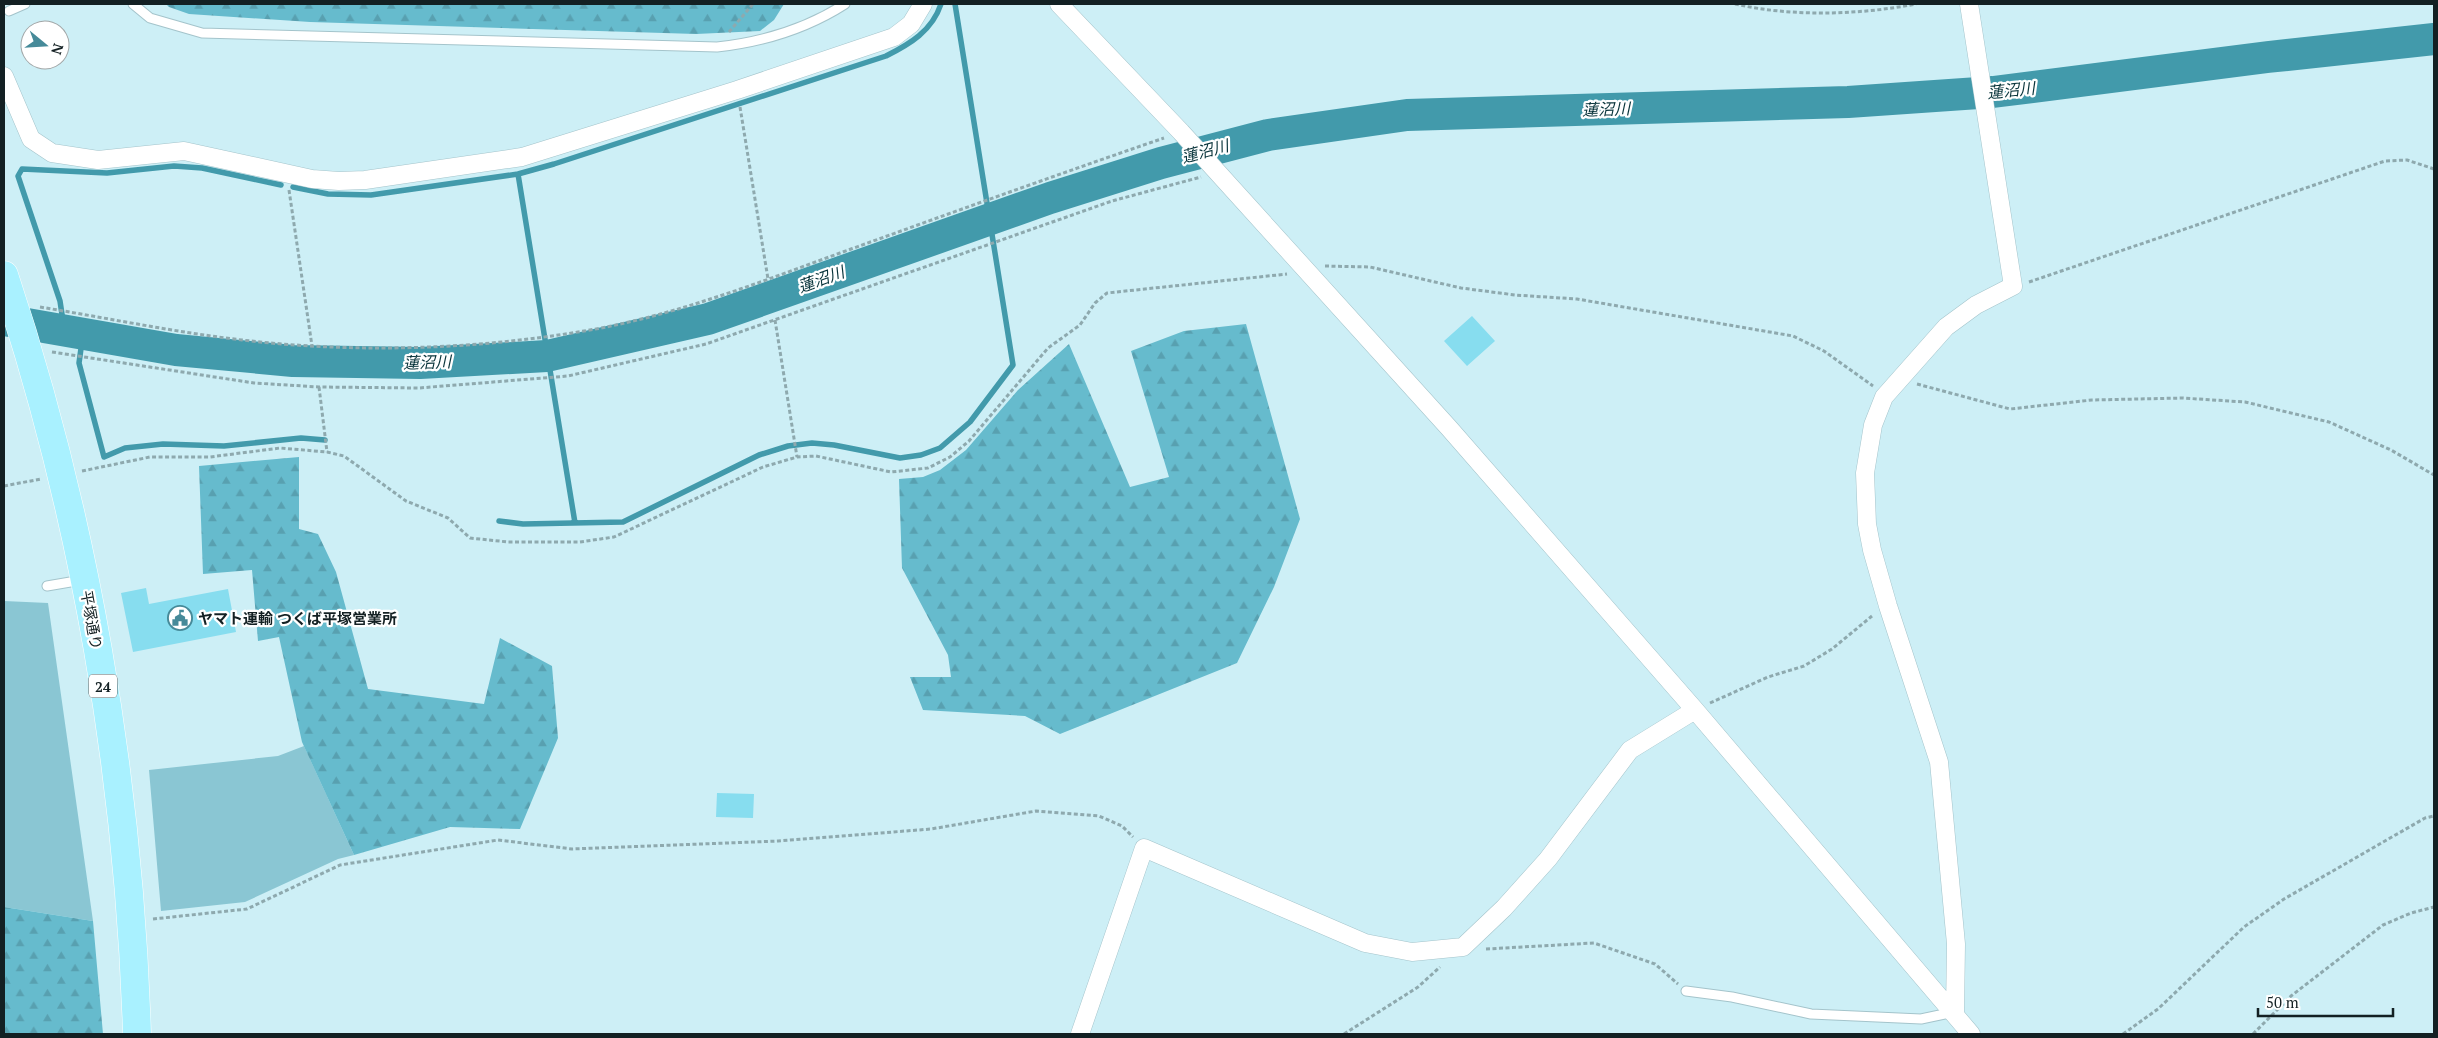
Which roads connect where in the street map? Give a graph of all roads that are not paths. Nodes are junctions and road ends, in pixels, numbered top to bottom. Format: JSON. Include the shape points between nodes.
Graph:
{"nodes":[{"id":1,"x":25,"y":4,"type":"edge"},
{"id":2,"x":133,"y":4,"type":"edge"},
{"id":3,"x":845,"y":4,"type":"edge"},
{"id":4,"x":923,"y":4,"type":"edge"},
{"id":5,"x":1059,"y":4,"type":"edge"},
{"id":6,"x":1969,"y":4,"type":"edge"},
{"id":7,"x":9,"y":11,"type":"dead end"},
{"id":8,"x":4,"y":76,"type":"edge"},
{"id":9,"x":4,"y":274,"type":"edge"},
{"id":10,"x":85,"y":580,"type":"junction"},
{"id":11,"x":47,"y":586,"type":"dead end"},
{"id":12,"x":1695,"y":710,"type":"junction"},
{"id":13,"x":1686,"y":991,"type":"road end"},
{"id":14,"x":1955,"y":1012,"type":"junction"},
{"id":15,"x":136,"y":1034,"type":"edge"},
{"id":16,"x":1080,"y":1034,"type":"edge"},
{"id":17,"x":1972,"y":1034,"type":"edge"}],
"edges":[{"from":1,"to":7,"type":"lane"},
{"from":2,"to":3,"type":"lane","via":[[150,18],[202,34],[717,46],[772,38]]},
{"from":4,"to":8,"type":"street","via":[[910,24],[894,37],[522,158],[365,180],[339,181],[286,174],[184,151],[98,160],[52,153],[31,139]]},
{"from":5,"to":12,"type":"street","via":[[1184,136],[1449,428]]},
{"from":6,"to":14,"type":"street","via":[[2013,286],[1976,305],[1946,326],[1884,397],[1873,425],[1865,473],[1867,524],[1888,606],[1939,762],[1956,944]]},
{"from":9,"to":10,"type":"main road","name":"平塚通り","number":"24","via":[[28,307],[25,344],[62,475]]},
{"from":10,"to":11,"type":"lane"},
{"from":10,"to":15,"type":"main road","name":"平塚通り","number":"24","via":[[121,815]]},
{"from":12,"to":14,"type":"street"},
{"from":12,"to":16,"type":"street","via":[[1630,750],[1548,858],[1504,908],[1463,947],[1412,952],[1365,943],[1144,848]]},
{"from":13,"to":14,"type":"lane","via":[[1811,1014],[1922,1020]]},
{"from":14,"to":17,"type":"street"}]}
